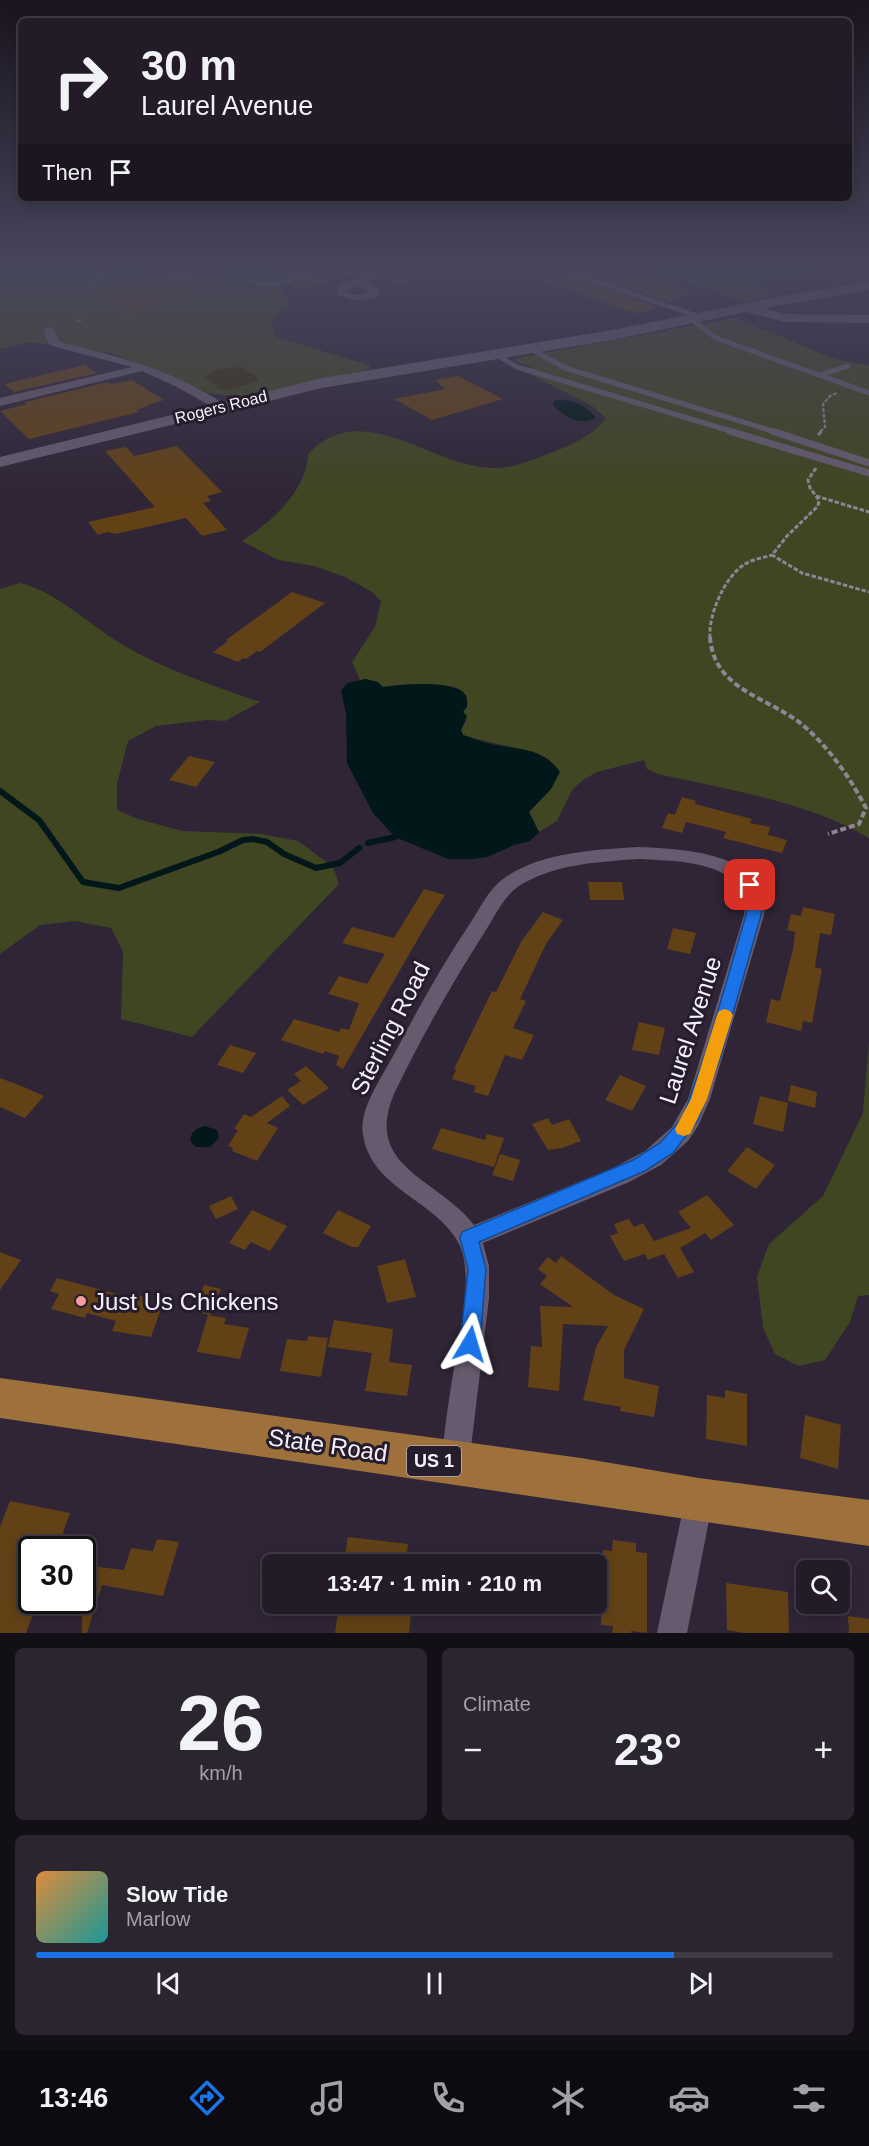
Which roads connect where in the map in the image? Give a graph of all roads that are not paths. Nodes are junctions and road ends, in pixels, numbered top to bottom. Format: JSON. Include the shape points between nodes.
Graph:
{"nodes":[{"id":1,"x":57,"y":344,"type":"edge"},
{"id":2,"x":550,"y":344,"type":"edge"},
{"id":3,"x":733,"y":344,"type":"edge"},
{"id":4,"x":529,"y":348,"type":"junction"},
{"id":5,"x":495,"y":354,"type":"junction"},
{"id":6,"x":848,"y":366,"type":"dead end"},
{"id":7,"x":143,"y":368,"type":"junction"},
{"id":8,"x":820,"y":375,"type":"junction"},
{"id":9,"x":869,"y":393,"type":"edge"},
{"id":10,"x":0,"y":402,"type":"edge"},
{"id":11,"x":220,"y":407,"type":"junction"},
{"id":12,"x":0,"y":462,"type":"edge"},
{"id":13,"x":869,"y":463,"type":"edge"},
{"id":14,"x":869,"y":473,"type":"edge"},
{"id":15,"x":750,"y":885,"type":"joint"},
{"id":16,"x":469,"y":1238,"type":"junction"},
{"id":17,"x":0,"y":1398,"type":"edge"},
{"id":18,"x":455,"y":1464,"type":"junction"},
{"id":19,"x":699,"y":1500,"type":"junction"},
{"id":20,"x":869,"y":1523,"type":"edge"},
{"id":21,"x":672,"y":1633,"type":"edge"}],
"edges":[{"from":1,"to":7,"type":"street"},
{"from":2,"to":4,"type":"main road","name":"Rogers Road"},
{"from":3,"to":8,"type":"lane"},
{"from":4,"to":5,"type":"main road","name":"Rogers Road"},
{"from":4,"to":13,"type":"lane","via":[[565,368]]},
{"from":5,"to":11,"type":"main road","name":"Rogers Road","via":[[368,374]]},
{"from":5,"to":14,"type":"lane","via":[[517,367]]},
{"from":6,"to":8,"type":"lane"},
{"from":7,"to":10,"type":"street"},
{"from":7,"to":11,"type":"street"},
{"from":8,"to":9,"type":"lane"},
{"from":11,"to":12,"type":"main road","name":"Rogers Road"},
{"from":15,"to":16,"type":"street","name":"Laurel Avenue","via":[[755,899],[754,915],[699,1099],[680,1134],[653,1158],[621,1175]]},
{"from":15,"to":16,"type":"street","name":"Sterling Road","via":[[730,869],[703,860],[623,853],[546,865],[524,874],[502,891],[459,955],[418,1030],[381,1099],[373,1130],[377,1148],[387,1162]]},
{"from":16,"to":18,"type":"street","name":"Sterling Road","via":[[476,1258],[476,1285]]},
{"from":17,"to":18,"type":"main road","name":"State Road","number":"US 1"},
{"from":18,"to":19,"type":"main road","name":"State Road","number":"US 1"},
{"from":19,"to":20,"type":"main road","name":"State Road","number":"US 1"},
{"from":19,"to":21,"type":"street"}]}
